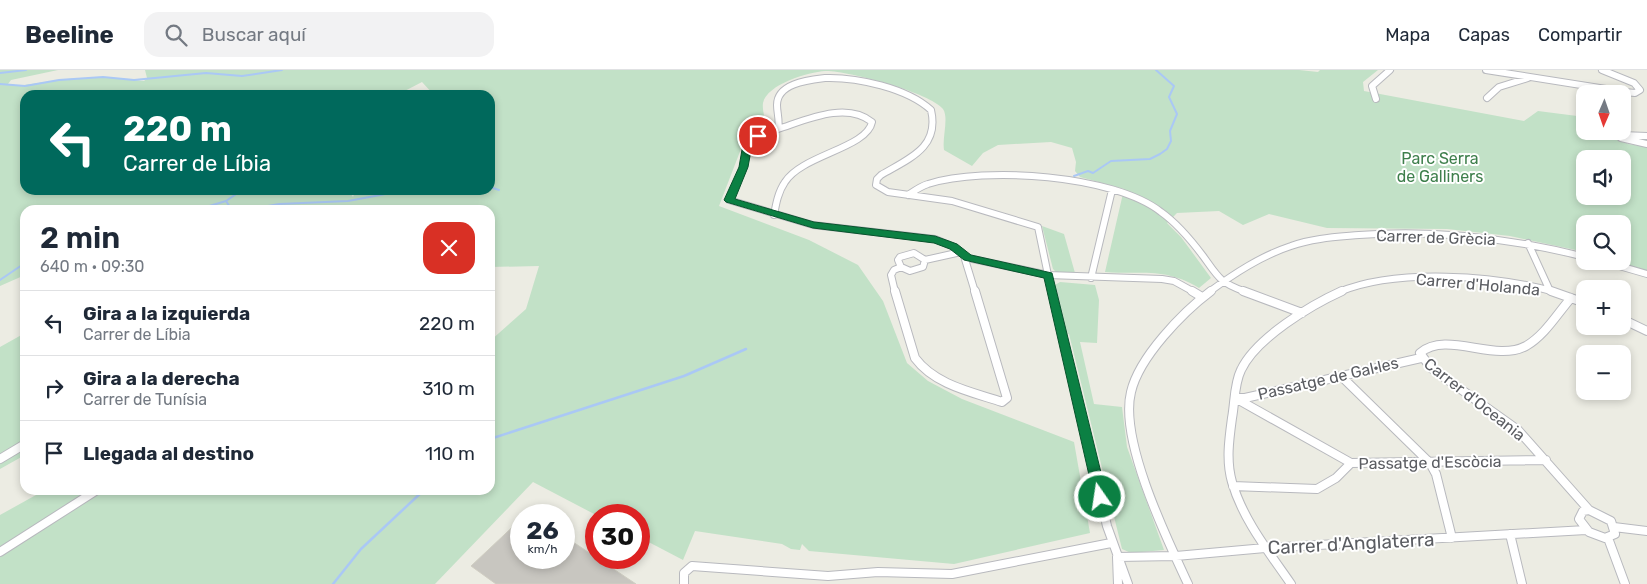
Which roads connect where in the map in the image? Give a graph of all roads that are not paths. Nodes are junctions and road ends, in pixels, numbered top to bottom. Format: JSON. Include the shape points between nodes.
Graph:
{"nodes":[{"id":1,"x":1390,"y":70,"type":"edge"},
{"id":2,"x":1486,"y":70,"type":"edge"},
{"id":3,"x":1602,"y":70,"type":"edge"},
{"id":4,"x":1524,"y":73,"type":"edge"},
{"id":5,"x":1532,"y":77,"type":"junction"},
{"id":6,"x":1487,"y":98,"type":"dead end"},
{"id":7,"x":1376,"y":99,"type":"dead end"},
{"id":8,"x":778,"y":129,"type":"junction"},
{"id":9,"x":1647,"y":136,"type":"edge"},
{"id":10,"x":1647,"y":144,"type":"edge"},
{"id":11,"x":1112,"y":190,"type":"junction"},
{"id":12,"x":908,"y":195,"type":"junction"},
{"id":13,"x":774,"y":215,"type":"junction"},
{"id":14,"x":1528,"y":243,"type":"junction"},
{"id":15,"x":963,"y":254,"type":"junction"},
{"id":16,"x":1576,"y":255,"type":"edge"},
{"id":17,"x":925,"y":260,"type":"junction"},
{"id":18,"x":901,"y":267,"type":"junction"},
{"id":19,"x":1631,"y":269,"type":"edge"},
{"id":20,"x":1647,"y":274,"type":"edge"},
{"id":21,"x":1048,"y":275,"type":"junction"},
{"id":22,"x":1091,"y":278,"type":"junction"},
{"id":23,"x":1223,"y":282,"type":"junction"},
{"id":24,"x":1550,"y":291,"type":"junction"},
{"id":25,"x":1202,"y":297,"type":"junction"},
{"id":26,"x":1571,"y":298,"type":"junction"},
{"id":27,"x":1576,"y":300,"type":"edge"},
{"id":28,"x":1302,"y":313,"type":"junction"},
{"id":29,"x":1631,"y":323,"type":"edge"},
{"id":30,"x":1647,"y":331,"type":"edge"},
{"id":31,"x":1421,"y":358,"type":"junction"},
{"id":32,"x":1342,"y":377,"type":"junction"},
{"id":33,"x":1235,"y":398,"type":"junction"},
{"id":34,"x":20,"y":447,"type":"edge"},
{"id":35,"x":0,"y":458,"type":"edge"},
{"id":36,"x":1546,"y":460,"type":"junction"},
{"id":37,"x":1352,"y":463,"type":"junction"},
{"id":38,"x":1430,"y":463,"type":"junction"},
{"id":39,"x":1233,"y":486,"type":"junction"},
{"id":40,"x":89,"y":495,"type":"edge"},
{"id":41,"x":1589,"y":510,"type":"junction"},
{"id":42,"x":1614,"y":526,"type":"junction"},
{"id":43,"x":1586,"y":530,"type":"junction"},
{"id":44,"x":1647,"y":531,"type":"edge"},
{"id":45,"x":1510,"y":534,"type":"junction"},
{"id":46,"x":1452,"y":538,"type":"junction"},
{"id":47,"x":1608,"y":538,"type":"junction"},
{"id":48,"x":1111,"y":543,"type":"junction"},
{"id":49,"x":1266,"y":548,"type":"junction"},
{"id":50,"x":0,"y":552,"type":"edge"},
{"id":51,"x":1176,"y":556,"type":"junction"},
{"id":52,"x":1117,"y":557,"type":"junction"},
{"id":53,"x":684,"y":584,"type":"edge"},
{"id":54,"x":1118,"y":584,"type":"edge"},
{"id":55,"x":1128,"y":584,"type":"edge"},
{"id":56,"x":1188,"y":584,"type":"edge"},
{"id":57,"x":1292,"y":584,"type":"edge"},
{"id":58,"x":1522,"y":584,"type":"edge"},
{"id":59,"x":1625,"y":584,"type":"edge"}],
"edges":[{"from":1,"to":7,"type":"street","via":[[1372,86]]},
{"from":2,"to":4,"type":"street"},
{"from":3,"to":5,"type":"street","via":[[1634,83],[1640,90],[1624,92]]},
{"from":4,"to":5,"type":"street"},
{"from":5,"to":6,"type":"street","via":[[1498,88]]},
{"from":8,"to":12,"type":"street","via":[[780,119],[776,102],[779,95],[787,88],[812,79],[831,76],[852,78],[914,99],[929,107],[935,117],[925,147],[917,156],[881,175],[876,182],[883,190]]},
{"from":8,"to":13,"type":"street","via":[[758,136],[748,144],[744,167],[729,200]]},
{"from":8,"to":13,"type":"street","via":[[837,112],[860,114],[872,122],[863,136],[792,171],[777,194]]},
{"from":9,"to":10,"type":"street","via":[[1622,135],[1621,138]]},
{"from":11,"to":12,"type":"street","via":[[1066,178],[956,176],[927,184]]},
{"from":11,"to":22,"type":"street"},
{"from":11,"to":23,"type":"street","via":[[1140,198],[1175,222]]},
{"from":12,"to":21,"type":"street","via":[[952,201],[1038,227]]},
{"from":13,"to":15,"type":"street","via":[[813,225],[945,242]]},
{"from":14,"to":16,"type":"street","name":"Carrer de Grècia"},
{"from":14,"to":23,"type":"street","name":"Carrer de Grècia","via":[[1416,233],[1321,239],[1285,248]]},
{"from":14,"to":24,"type":"street"},
{"from":15,"to":17,"type":"street"},
{"from":15,"to":18,"type":"street","via":[[1007,398],[1002,402],[942,380],[920,368],[914,358],[893,285],[894,270]]},
{"from":15,"to":21,"type":"street"},
{"from":17,"to":18,"type":"street","via":[[923,267],[915,271]]},
{"from":17,"to":18,"type":"street","via":[[918,254],[908,253],[900,257],[898,264]]},
{"from":19,"to":20,"type":"street"},
{"from":21,"to":22,"type":"street"},
{"from":21,"to":48,"type":"street"},
{"from":22,"to":25,"type":"street","via":[[1174,281]]},
{"from":23,"to":25,"type":"street","name":"Carrer de Grècia"},
{"from":23,"to":28,"type":"street"},
{"from":24,"to":26,"type":"street","name":"Carrer d'Holanda"},
{"from":24,"to":28,"type":"street","name":"Carrer d'Holanda","via":[[1442,278],[1385,280],[1338,293]]},
{"from":25,"to":51,"type":"street","name":"Carrer de Grècia","via":[[1182,314],[1146,362],[1129,401],[1132,432],[1142,469]]},
{"from":26,"to":27,"type":"street","name":"Carrer d'Holanda"},
{"from":26,"to":31,"type":"street","name":"Carrer d'Oceania","via":[[1537,338],[1520,349],[1487,352],[1432,345],[1422,350]]},
{"from":28,"to":33,"type":"street","name":"Carrer d'Holanda","via":[[1252,355],[1242,369]]},
{"from":29,"to":30,"type":"street"},
{"from":31,"to":32,"type":"street","name":"Passatge de Gal·les"},
{"from":31,"to":36,"type":"street","name":"Carrer d'Oceania","via":[[1518,430]]},
{"from":32,"to":33,"type":"street","name":"Passatge de Gal·les"},
{"from":32,"to":38,"type":"street"},
{"from":33,"to":37,"type":"street"},
{"from":33,"to":39,"type":"street","name":"Carrer d'Holanda","via":[[1228,446]]},
{"from":34,"to":35,"type":"street"},
{"from":36,"to":38,"type":"street","name":"Passatge d'Escòcia"},
{"from":36,"to":41,"type":"street","name":"Carrer d'Oceania"},
{"from":37,"to":38,"type":"street","name":"Passatge d'Escòcia"},
{"from":37,"to":39,"type":"street","name":"Passatge d'Escòcia","via":[[1317,489]]},
{"from":38,"to":46,"type":"street","via":[[1436,474]]},
{"from":39,"to":49,"type":"street","name":"Carrer d'Holanda"},
{"from":40,"to":50,"type":"street"},
{"from":41,"to":42,"type":"street","via":[[1607,518]]},
{"from":41,"to":43,"type":"street","via":[[1579,514],[1578,519]]},
{"from":42,"to":44,"type":"street"},
{"from":42,"to":47,"type":"street","via":[[1615,534]]},
{"from":43,"to":45,"type":"street","name":"Carrer d'Anglaterra"},
{"from":43,"to":47,"type":"street"},
{"from":45,"to":46,"type":"street","name":"Carrer d'Anglaterra"},
{"from":45,"to":58,"type":"street"},
{"from":46,"to":49,"type":"street","name":"Carrer d'Anglaterra"},
{"from":47,"to":59,"type":"street"},
{"from":48,"to":52,"type":"street"},
{"from":48,"to":53,"type":"street","via":[[952,574],[864,572],[828,576],[701,565],[687,568]]},
{"from":49,"to":51,"type":"street","name":"Carrer d'Anglaterra"},
{"from":49,"to":57,"type":"street","name":"Carrer d'Holanda"},
{"from":51,"to":52,"type":"street","name":"Carrer d'Anglaterra"},
{"from":51,"to":56,"type":"street","name":"Carrer de Grècia"},
{"from":52,"to":54,"type":"street"},
{"from":52,"to":55,"type":"street"}]}
